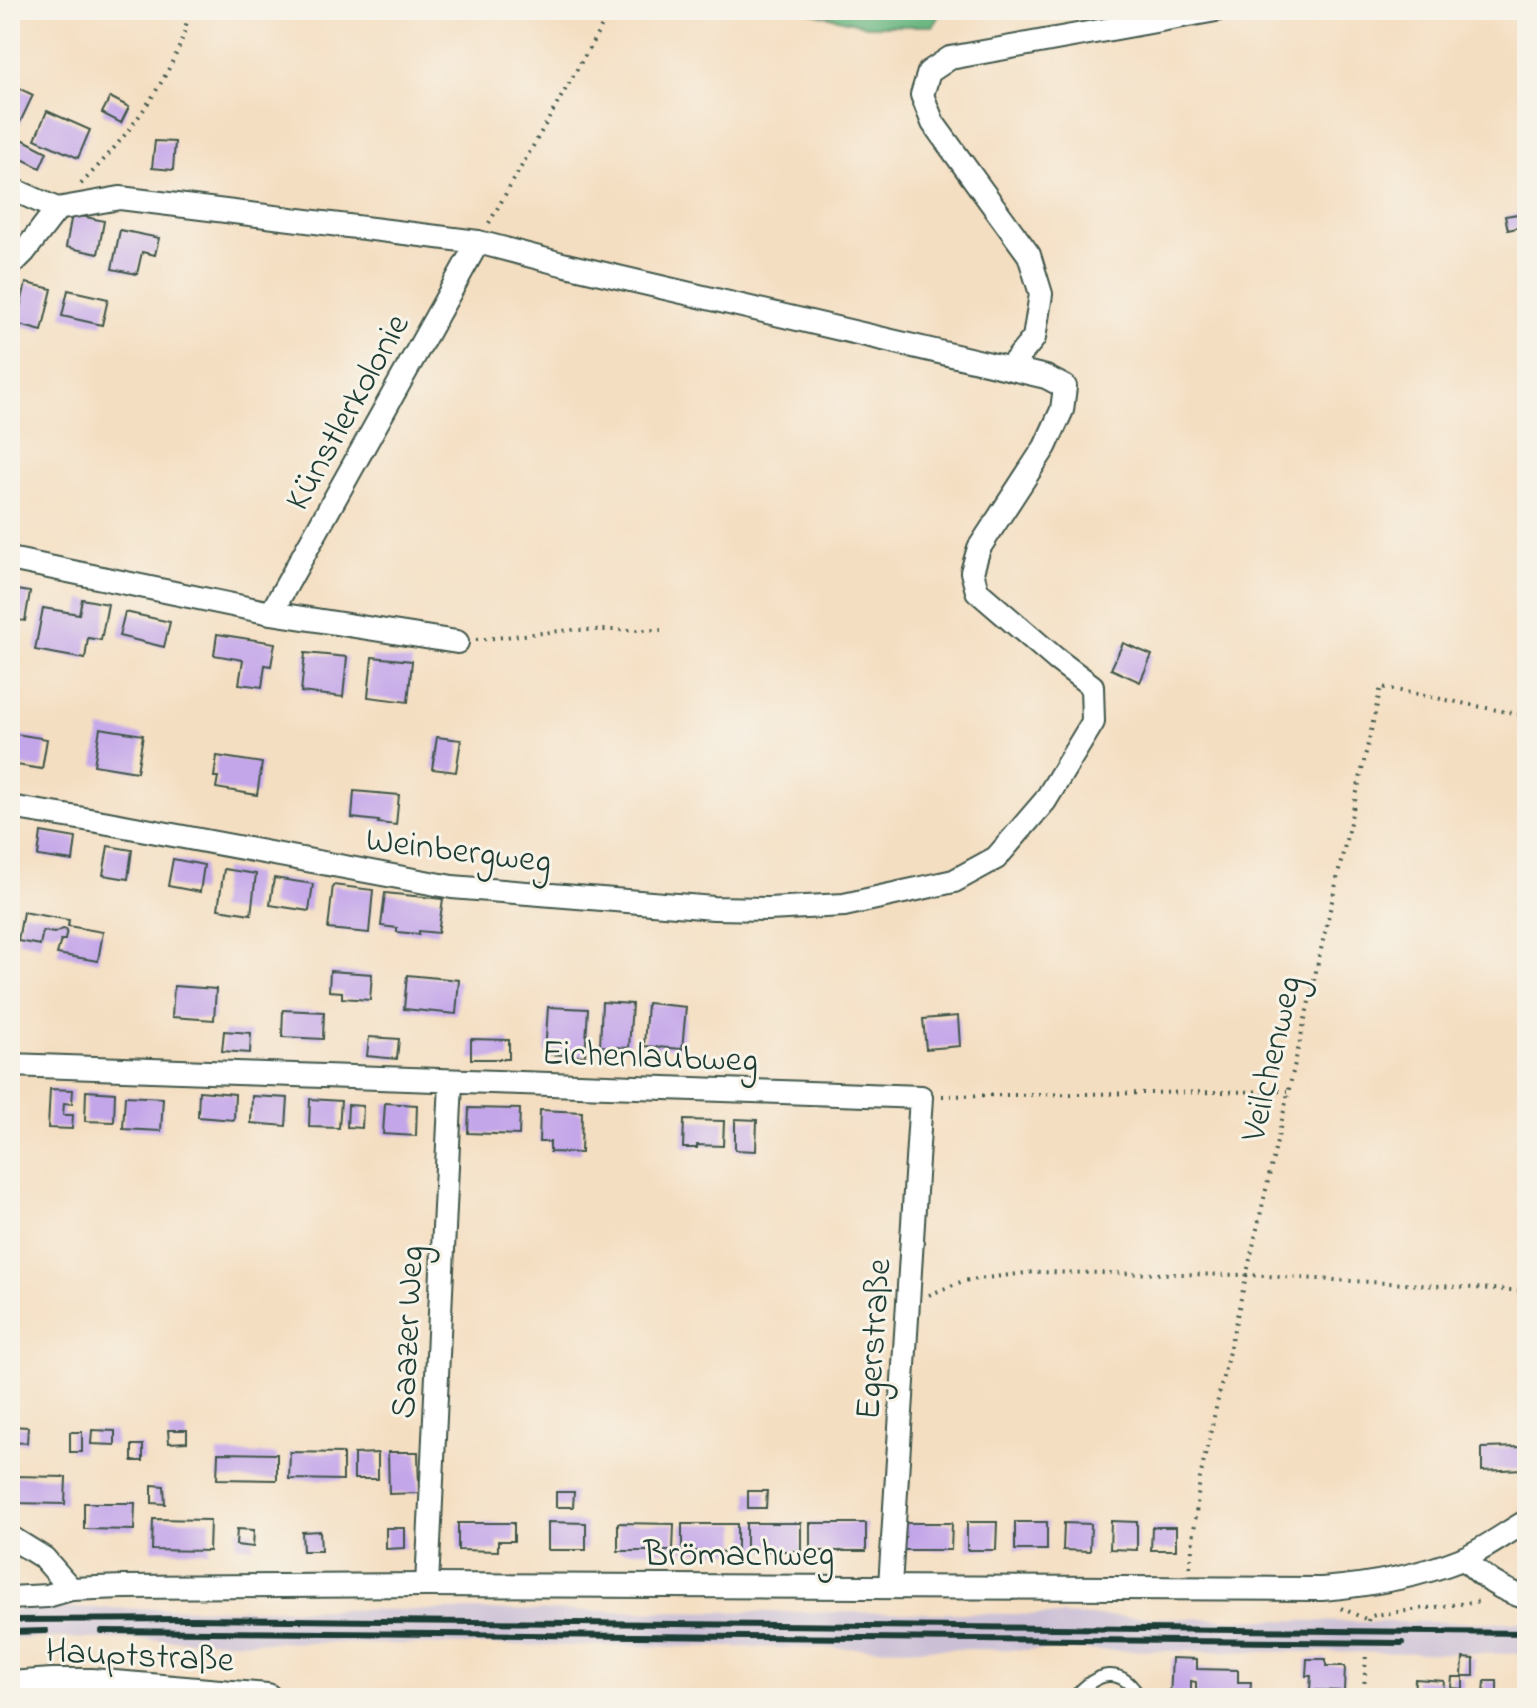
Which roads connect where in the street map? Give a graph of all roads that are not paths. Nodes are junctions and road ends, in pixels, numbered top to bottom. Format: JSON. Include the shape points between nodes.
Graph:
{"nodes":[{"id":1,"x":1216,"y":10,"type":"edge"},
{"id":2,"x":10,"y":188,"type":"edge"},
{"id":3,"x":57,"y":209,"type":"junction"},
{"id":4,"x":478,"y":242,"type":"junction"},
{"id":5,"x":10,"y":266,"type":"edge"},
{"id":6,"x":1010,"y":367,"type":"junction"},
{"id":7,"x":10,"y":559,"type":"edge"},
{"id":8,"x":271,"y":613,"type":"junction"},
{"id":9,"x":457,"y":642,"type":"road end"},
{"id":10,"x":10,"y":807,"type":"edge"},
{"id":11,"x":10,"y":1065,"type":"edge"},
{"id":12,"x":451,"y":1082,"type":"junction"},
{"id":13,"x":921,"y":1097,"type":"joint"},
{"id":14,"x":1527,"y":1521,"type":"edge"},
{"id":15,"x":10,"y":1537,"type":"edge"},
{"id":16,"x":1464,"y":1558,"type":"junction"},
{"id":17,"x":427,"y":1585,"type":"junction"},
{"id":18,"x":890,"y":1586,"type":"junction"},
{"id":19,"x":71,"y":1589,"type":"junction"},
{"id":20,"x":10,"y":1598,"type":"edge"},
{"id":21,"x":1527,"y":1598,"type":"edge"},
{"id":22,"x":10,"y":1686,"type":"edge"},
{"id":23,"x":267,"y":1698,"type":"edge"},
{"id":24,"x":1074,"y":1698,"type":"edge"},
{"id":25,"x":1140,"y":1698,"type":"edge"}],
"edges":[{"from":1,"to":6,"type":"street","via":[[950,58],[929,72],[922,95],[933,123],[1029,255],[1041,294],[1034,338]]},
{"from":2,"to":3,"type":"street"},
{"from":3,"to":4,"type":"street","via":[[120,198]]},
{"from":3,"to":5,"type":"street"},
{"from":4,"to":6,"type":"street"},
{"from":4,"to":8,"type":"street","name":"Künstlerkolonie"},
{"from":6,"to":10,"type":"street","name":"Weinbergweg","via":[[1065,387],[1062,410],[1045,447],[979,548],[972,572],[977,591],[1092,686],[1093,722],[1045,801],[996,858],[954,881],[844,905],[714,908],[452,887]]},
{"from":7,"to":8,"type":"street"},
{"from":8,"to":9,"type":"street"},
{"from":11,"to":12,"type":"street","name":"Eichenlaubweg"},
{"from":12,"to":13,"type":"street","name":"Eichenlaubweg"},
{"from":12,"to":17,"type":"street","name":"Saazer Weg"},
{"from":13,"to":18,"type":"street","name":"Egerstraße"},
{"from":14,"to":16,"type":"street","name":"Brömachweg"},
{"from":15,"to":19,"type":"street","via":[[44,1558]]},
{"from":16,"to":18,"type":"street","name":"Brömachweg","via":[[1364,1586],[1322,1589]]},
{"from":16,"to":21,"type":"street","via":[[1479,1574]]},
{"from":17,"to":18,"type":"street","name":"Brömachweg"},
{"from":17,"to":19,"type":"street","name":"Brömachweg"},
{"from":19,"to":20,"type":"street","name":"Brömachweg"},
{"from":22,"to":23,"type":"street","name":"Hauptstraße","via":[[91,1683]]},
{"from":24,"to":25,"type":"lane","via":[[1092,1680],[1114,1675],[1126,1680]]}]}
